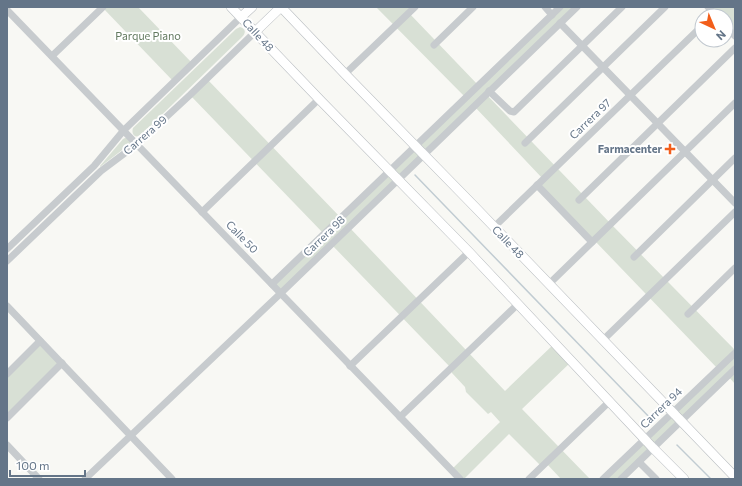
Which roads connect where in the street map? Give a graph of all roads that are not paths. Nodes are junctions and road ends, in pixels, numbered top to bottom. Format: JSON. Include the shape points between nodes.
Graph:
{"nodes":[{"id":1,"x":103,"y":7,"type":"edge"},
{"id":2,"x":231,"y":7,"type":"edge"},
{"id":3,"x":252,"y":7,"type":"edge"},
{"id":4,"x":281,"y":7,"type":"edge"},
{"id":5,"x":415,"y":7,"type":"edge"},
{"id":6,"x":473,"y":7,"type":"edge"},
{"id":7,"x":545,"y":7,"type":"edge"},
{"id":8,"x":560,"y":7,"type":"edge"},
{"id":9,"x":577,"y":7,"type":"edge"},
{"id":10,"x":622,"y":7,"type":"edge"},
{"id":11,"x":665,"y":7,"type":"edge"},
{"id":12,"x":7,"y":10,"type":"edge"},
{"id":13,"x":552,"y":15,"type":"junction"},
{"id":14,"x":241,"y":17,"type":"junction"},
{"id":15,"x":560,"y":23,"type":"junction"},
{"id":16,"x":255,"y":32,"type":"junction"},
{"id":17,"x":694,"y":34,"type":"edge"},
{"id":18,"x":434,"y":45,"type":"dead end"},
{"id":19,"x":582,"y":45,"type":"junction"},
{"id":20,"x":735,"y":48,"type":"edge"},
{"id":21,"x":52,"y":56,"type":"junction"},
{"id":22,"x":603,"y":67,"type":"junction"},
{"id":23,"x":345,"y":74,"type":"junction"},
{"id":24,"x":489,"y":91,"type":"junction"},
{"id":25,"x":630,"y":95,"type":"junction"},
{"id":26,"x":319,"y":99,"type":"junction"},
{"id":27,"x":735,"y":103,"type":"edge"},
{"id":28,"x":658,"y":123,"type":"junction"},
{"id":29,"x":124,"y":130,"type":"junction"},
{"id":30,"x":137,"y":144,"type":"junction"},
{"id":31,"x":525,"y":144,"type":"dead end"},
{"id":32,"x":415,"y":147,"type":"junction"},
{"id":33,"x":685,"y":151,"type":"junction"},
{"id":34,"x":423,"y":155,"type":"junction"},
{"id":35,"x":735,"y":158,"type":"edge"},
{"id":36,"x":390,"y":171,"type":"junction"},
{"id":37,"x":398,"y":179,"type":"junction"},
{"id":38,"x":713,"y":180,"type":"junction"},
{"id":39,"x":537,"y":185,"type":"junction"},
{"id":40,"x":579,"y":200,"type":"dead end"},
{"id":41,"x":735,"y":203,"type":"edge"},
{"id":42,"x":202,"y":212,"type":"junction"},
{"id":43,"x":735,"y":212,"type":"edge"},
{"id":44,"x":494,"y":227,"type":"junction"},
{"id":45,"x":592,"y":242,"type":"junction"},
{"id":46,"x":7,"y":249,"type":"edge"},
{"id":47,"x":469,"y":252,"type":"junction"},
{"id":48,"x":634,"y":257,"type":"dead end"},
{"id":49,"x":7,"y":261,"type":"edge"},
{"id":50,"x":735,"y":268,"type":"edge"},
{"id":51,"x":272,"y":284,"type":"junction"},
{"id":52,"x":549,"y":284,"type":"junction"},
{"id":53,"x":281,"y":293,"type":"junction"},
{"id":54,"x":518,"y":304,"type":"junction"},
{"id":55,"x":7,"y":306,"type":"edge"},
{"id":56,"x":688,"y":314,"type":"dead end"},
{"id":57,"x":603,"y":340,"type":"junction"},
{"id":58,"x":40,"y":341,"type":"junction"},
{"id":59,"x":735,"y":353,"type":"edge"},
{"id":60,"x":62,"y":364,"type":"junction"},
{"id":61,"x":350,"y":366,"type":"junction"},
{"id":62,"x":735,"y":369,"type":"edge"},
{"id":63,"x":7,"y":374,"type":"edge"},
{"id":64,"x":610,"y":401,"type":"junction"},
{"id":65,"x":673,"y":412,"type":"junction"},
{"id":66,"x":400,"y":417,"type":"junction"},
{"id":67,"x":7,"y":418,"type":"edge"},
{"id":68,"x":681,"y":421,"type":"junction"},
{"id":69,"x":131,"y":435,"type":"junction"},
{"id":70,"x":645,"y":439,"type":"junction"},
{"id":71,"x":7,"y":445,"type":"edge"},
{"id":72,"x":653,"y":448,"type":"junction"},
{"id":73,"x":639,"y":462,"type":"junction"},
{"id":74,"x":735,"y":478,"type":"edge"},
{"id":75,"x":39,"y":479,"type":"edge"},
{"id":76,"x":85,"y":479,"type":"edge"},
{"id":77,"x":172,"y":479,"type":"edge"},
{"id":78,"x":460,"y":479,"type":"edge"},
{"id":79,"x":529,"y":479,"type":"edge"},
{"id":80,"x":603,"y":479,"type":"edge"},
{"id":81,"x":622,"y":479,"type":"edge"},
{"id":82,"x":656,"y":479,"type":"edge"},
{"id":83,"x":684,"y":479,"type":"edge"}],
"edges":[{"from":1,"to":21,"type":"street"},
{"from":2,"to":14,"type":"main road","name":"Calle 48"},
{"from":3,"to":14,"type":"main road","name":"Carrera 99"},
{"from":4,"to":16,"type":"main road","name":"Carrera 99"},
{"from":4,"to":23,"type":"main road","name":"Calle 48"},
{"from":5,"to":23,"type":"street"},
{"from":6,"to":18,"type":"street"},
{"from":7,"to":13,"type":"street"},
{"from":8,"to":13,"type":"street","name":"Carrera 98"},
{"from":9,"to":15,"type":"street","name":"Carrera 98"},
{"from":10,"to":19,"type":"street"},
{"from":11,"to":22,"type":"street"},
{"from":12,"to":21,"type":"street","name":"Calle 50"},
{"from":13,"to":32,"type":"street","name":"Carrera 98"},
{"from":14,"to":16,"type":"main road","name":"Calle 48"},
{"from":14,"to":29,"type":"street","name":"Carrera 99"},
{"from":15,"to":19,"type":"street"},
{"from":15,"to":24,"type":"street","name":"Carrera 98"},
{"from":16,"to":26,"type":"main road","name":"Calle 48"},
{"from":16,"to":30,"type":"street","name":"Carrera 99"},
{"from":17,"to":25,"type":"street","name":"Carrera 97"},
{"from":19,"to":22,"type":"street"},
{"from":19,"to":24,"type":"street","via":[[514,112]]},
{"from":20,"to":28,"type":"street"},
{"from":21,"to":29,"type":"street","name":"Calle 50"},
{"from":22,"to":25,"type":"street"},
{"from":22,"to":31,"type":"street"},
{"from":23,"to":32,"type":"main road","name":"Calle 48"},
{"from":24,"to":34,"type":"street","name":"Carrera 98"},
{"from":25,"to":28,"type":"street"},
{"from":25,"to":39,"type":"street","name":"Carrera 97"},
{"from":26,"to":36,"type":"main road","name":"Calle 48"},
{"from":26,"to":42,"type":"street"},
{"from":27,"to":33,"type":"street"},
{"from":28,"to":33,"type":"street"},
{"from":28,"to":40,"type":"street"},
{"from":29,"to":30,"type":"street","name":"Calle 50"},
{"from":29,"to":46,"type":"street","name":"Carrera 99","via":[[94,166]]},
{"from":30,"to":42,"type":"street","name":"Calle 50"},
{"from":30,"to":49,"type":"street","name":"Carrera 99","via":[[101,171]]},
{"from":32,"to":34,"type":"main road","name":"Calle 48"},
{"from":32,"to":36,"type":"street","name":"Carrera 98"},
{"from":33,"to":38,"type":"street"},
{"from":33,"to":45,"type":"street"},
{"from":34,"to":37,"type":"street","name":"Carrera 98"},
{"from":34,"to":44,"type":"main road","name":"Calle 48"},
{"from":35,"to":38,"type":"street"},
{"from":36,"to":37,"type":"main road","name":"Calle 48"},
{"from":36,"to":51,"type":"street","name":"Carrera 98"},
{"from":37,"to":47,"type":"main road","name":"Calle 48"},
{"from":37,"to":53,"type":"street","name":"Carrera 98"},
{"from":38,"to":41,"type":"street"},
{"from":38,"to":48,"type":"street"},
{"from":39,"to":44,"type":"street","name":"Carrera 97"},
{"from":39,"to":45,"type":"street"},
{"from":42,"to":51,"type":"street","name":"Calle 50"},
{"from":43,"to":57,"type":"street"},
{"from":44,"to":52,"type":"main road","name":"Calle 48"},
{"from":45,"to":52,"type":"street"},
{"from":47,"to":54,"type":"main road","name":"Calle 48"},
{"from":47,"to":61,"type":"street"},
{"from":50,"to":56,"type":"street"},
{"from":51,"to":53,"type":"street","name":"Calle 50"},
{"from":52,"to":57,"type":"main road","name":"Calle 48"},
{"from":53,"to":61,"type":"street","name":"Calle 50"},
{"from":53,"to":69,"type":"street","name":"Carrera 98"},
{"from":54,"to":64,"type":"main road","name":"Calle 48"},
{"from":54,"to":66,"type":"street"},
{"from":55,"to":58,"type":"street"},
{"from":57,"to":65,"type":"main road","name":"Calle 48"},
{"from":58,"to":60,"type":"street"},
{"from":58,"to":63,"type":"street"},
{"from":59,"to":65,"type":"street","name":"Carrera 94"},
{"from":60,"to":67,"type":"street"},
{"from":60,"to":69,"type":"street"},
{"from":61,"to":66,"type":"street","name":"Calle 50"},
{"from":62,"to":68,"type":"street"},
{"from":64,"to":70,"type":"main road","name":"Calle 48"},
{"from":64,"to":79,"type":"street"},
{"from":65,"to":68,"type":"main road","name":"Calle 48"},
{"from":65,"to":70,"type":"street","name":"Carrera 94"},
{"from":66,"to":78,"type":"street","name":"Calle 50"},
{"from":68,"to":72,"type":"street"},
{"from":68,"to":74,"type":"main road","name":"Calle 48"},
{"from":69,"to":76,"type":"street","name":"Carrera 98"},
{"from":69,"to":77,"type":"street"},
{"from":70,"to":72,"type":"main road","name":"Calle 48"},
{"from":70,"to":80,"type":"street","name":"Carrera 94"},
{"from":71,"to":75,"type":"street"},
{"from":72,"to":73,"type":"street"},
{"from":72,"to":83,"type":"main road","name":"Calle 48"},
{"from":73,"to":81,"type":"street"},
{"from":73,"to":82,"type":"street"}]}
